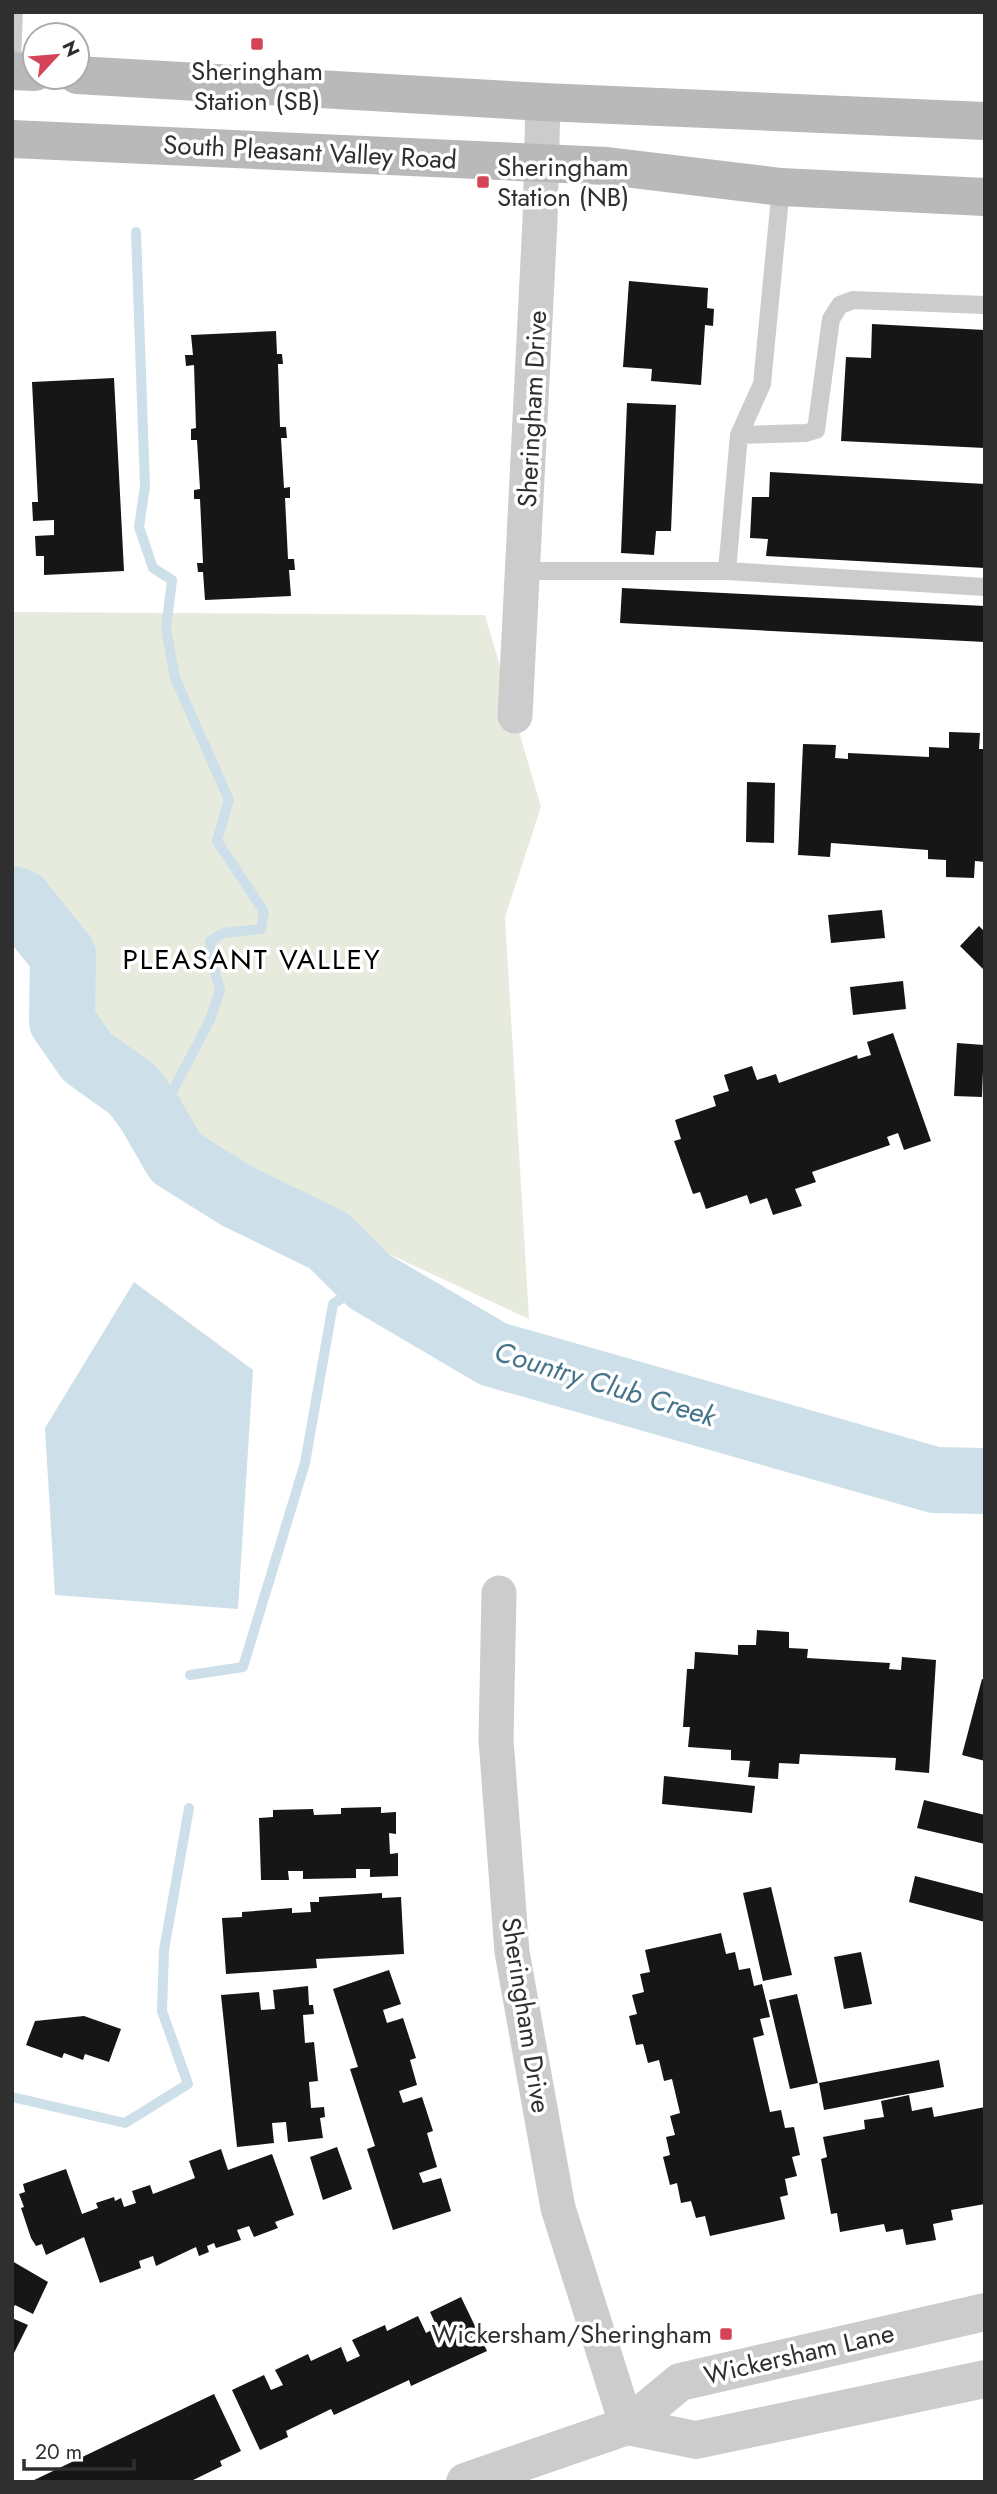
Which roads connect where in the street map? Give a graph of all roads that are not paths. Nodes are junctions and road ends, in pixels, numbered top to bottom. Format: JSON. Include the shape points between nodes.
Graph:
{"nodes":[{"id":1,"x":14,"y":12,"type":"edge"},
{"id":2,"x":12,"y":60,"type":"edge"},
{"id":3,"x":91,"y":76,"type":"edge"},
{"id":4,"x":543,"y":102,"type":"junction"},
{"id":5,"x":985,"y":121,"type":"edge"},
{"id":6,"x":12,"y":139,"type":"edge"},
{"id":7,"x":542,"y":163,"type":"junction"},
{"id":8,"x":781,"y":187,"type":"junction"},
{"id":9,"x":985,"y":197,"type":"edge"},
{"id":10,"x":985,"y":305,"type":"edge"},
{"id":11,"x":739,"y":435,"type":"junction"},
{"id":12,"x":524,"y":571,"type":"junction"},
{"id":13,"x":727,"y":571,"type":"junction"},
{"id":14,"x":985,"y":587,"type":"edge"},
{"id":15,"x":515,"y":716,"type":"dead end"},
{"id":16,"x":499,"y":1593,"type":"dead end"},
{"id":17,"x":985,"y":2312,"type":"edge"},
{"id":18,"x":985,"y":2379,"type":"edge"},
{"id":19,"x":626,"y":2426,"type":"junction"},
{"id":20,"x":465,"y":2482,"type":"edge"}],
"edges":[{"from":1,"to":2,"type":"lane"},
{"from":3,"to":4,"type":"main road"},
{"from":4,"to":5,"type":"main road"},
{"from":4,"to":7,"type":"street","name":"Sheringham Drive"},
{"from":6,"to":7,"type":"main road","name":"South Pleasant Valley Road"},
{"from":7,"to":8,"type":"main road","name":"South Pleasant Valley Road","via":[[607,166]]},
{"from":7,"to":12,"type":"street","name":"Sheringham Drive"},
{"from":8,"to":9,"type":"main road","name":"South Pleasant Valley Road"},
{"from":8,"to":11,"type":"lane","via":[[762,384]]},
{"from":10,"to":11,"type":"lane","via":[[853,300],[840,305],[831,319],[816,429]]},
{"from":11,"to":13,"type":"lane"},
{"from":12,"to":13,"type":"lane"},
{"from":12,"to":15,"type":"street","name":"Sheringham Drive"},
{"from":13,"to":14,"type":"lane"},
{"from":16,"to":19,"type":"street","name":"Sheringham Drive","via":[[496,1740],[512,1952],[558,2208]]},
{"from":17,"to":19,"type":"street","name":"Wickersham Lane","via":[[680,2382]]},
{"from":18,"to":19,"type":"street","via":[[696,2440]]},
{"from":19,"to":20,"type":"street","name":"Wickersham Lane"}]}
